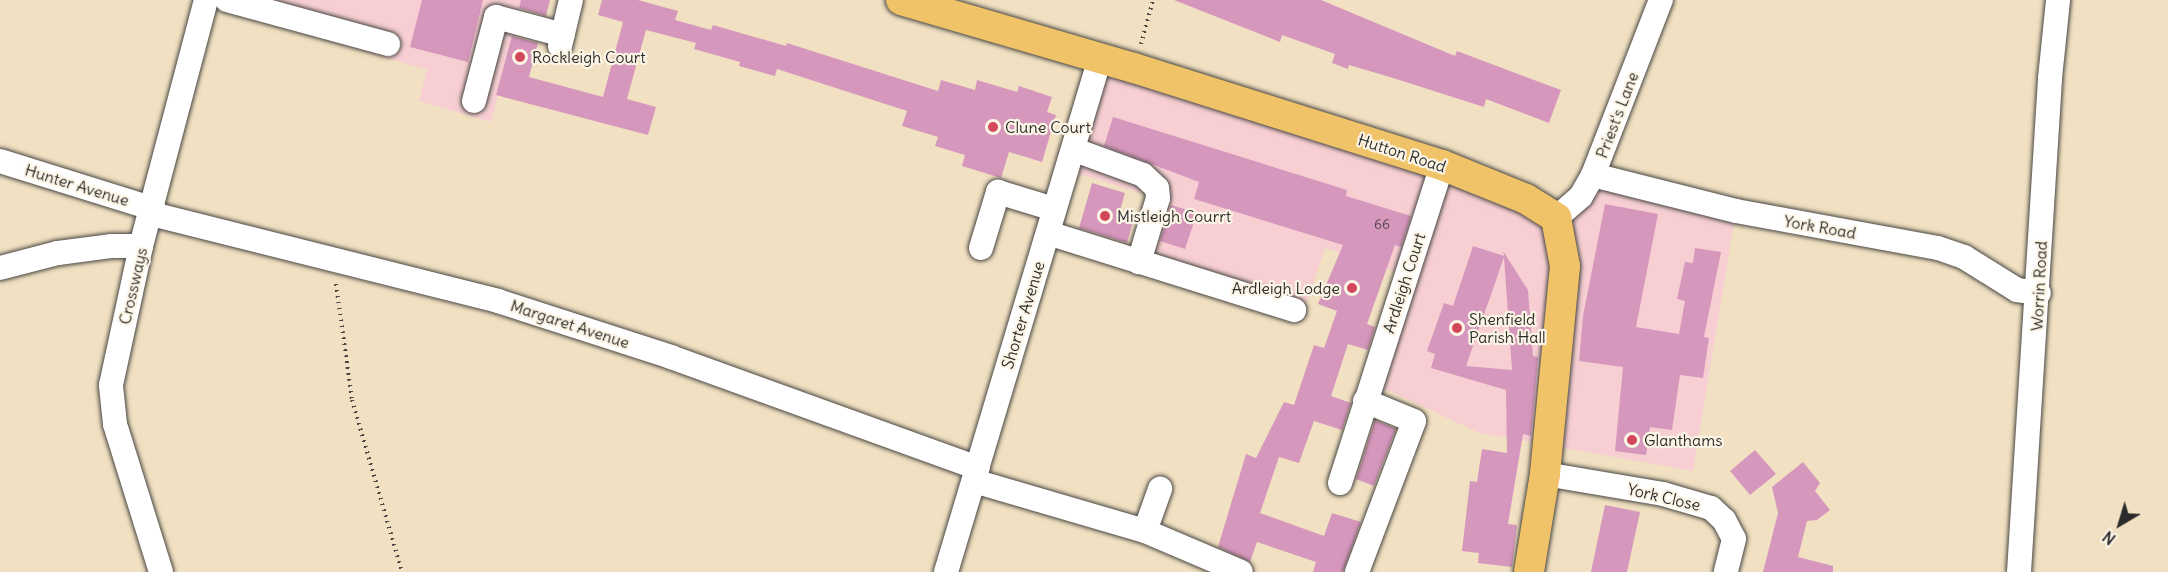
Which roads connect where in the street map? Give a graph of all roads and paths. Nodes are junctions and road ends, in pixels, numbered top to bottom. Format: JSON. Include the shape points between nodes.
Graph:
{"nodes":[{"id":1,"x":206,"y":0,"type":"edge"},
{"id":2,"x":227,"y":0,"type":"edge"},
{"id":3,"x":571,"y":0,"type":"edge"},
{"id":4,"x":901,"y":0,"type":"edge"},
{"id":5,"x":1154,"y":0,"type":"edge"},
{"id":6,"x":1661,"y":0,"type":"edge"},
{"id":7,"x":2058,"y":0,"type":"edge"},
{"id":8,"x":968,"y":9,"type":"edge"},
{"id":9,"x":388,"y":44,"type":"dead end"},
{"id":10,"x":1100,"y":58,"type":"junction"},
{"id":11,"x":1134,"y":68,"type":"junction"},
{"id":12,"x":474,"y":101,"type":"dead end"},
{"id":13,"x":1075,"y":150,"type":"junction"},
{"id":14,"x":0,"y":161,"type":"edge"},
{"id":15,"x":1442,"y":165,"type":"junction"},
{"id":16,"x":1593,"y":175,"type":"junction"},
{"id":17,"x":1054,"y":209,"type":"junction"},
{"id":18,"x":153,"y":211,"type":"junction"},
{"id":19,"x":1556,"y":218,"type":"junction"},
{"id":20,"x":1048,"y":233,"type":"junction"},
{"id":21,"x":141,"y":246,"type":"junction"},
{"id":22,"x":981,"y":248,"type":"dead end"},
{"id":23,"x":340,"y":259,"type":"junction"},
{"id":24,"x":1139,"y":262,"type":"junction"},
{"id":25,"x":0,"y":268,"type":"edge"},
{"id":26,"x":2039,"y":293,"type":"junction"},
{"id":27,"x":1294,"y":310,"type":"dead end"},
{"id":28,"x":1365,"y":401,"type":"junction"},
{"id":29,"x":976,"y":474,"type":"junction"},
{"id":30,"x":1545,"y":474,"type":"junction"},
{"id":31,"x":1340,"y":483,"type":"dead end"},
{"id":32,"x":1161,"y":489,"type":"dead end"},
{"id":33,"x":1145,"y":531,"type":"junction"},
{"id":34,"x":161,"y":572,"type":"edge"},
{"id":35,"x":402,"y":572,"type":"edge"},
{"id":36,"x":946,"y":572,"type":"edge"},
{"id":37,"x":1241,"y":572,"type":"edge"},
{"id":38,"x":1357,"y":572,"type":"edge"},
{"id":39,"x":1529,"y":572,"type":"edge"},
{"id":40,"x":1726,"y":572,"type":"edge"},
{"id":41,"x":2019,"y":572,"type":"edge"}],
"edges":[{"from":1,"to":18,"type":"street","name":"Crossways"},
{"from":2,"to":9,"type":"street"},
{"from":3,"to":12,"type":"street","via":[[562,41],[496,17]]},
{"from":4,"to":8,"type":"main road","name":"Hutton Road"},
{"from":5,"to":11,"type":"path"},
{"from":6,"to":16,"type":"street","name":"Priest's Lane"},
{"from":7,"to":26,"type":"street","name":"Worrin Road"},
{"from":8,"to":10,"type":"main road","name":"Hutton Road"},
{"from":10,"to":11,"type":"main road","name":"Hutton Road"},
{"from":10,"to":13,"type":"street","name":"Shorter Avenue"},
{"from":11,"to":15,"type":"main road","name":"Hutton Road"},
{"from":13,"to":17,"type":"street","name":"Shorter Avenue"},
{"from":13,"to":24,"type":"street","via":[[1143,175],[1156,188],[1158,198]]},
{"from":14,"to":18,"type":"street","name":"Hunter Avenue"},
{"from":15,"to":19,"type":"main road","name":"Hutton Road","via":[[1526,199]]},
{"from":15,"to":28,"type":"street","name":"Ardleigh Court"},
{"from":16,"to":19,"type":"street","name":"Priest's Lane","via":[[1581,196]]},
{"from":16,"to":26,"type":"street","name":"York Road","via":[[1736,211],[1938,248],[1964,257],[2017,290]]},
{"from":17,"to":20,"type":"street","name":"Shorter Avenue"},
{"from":17,"to":22,"type":"street","via":[[998,192]]},
{"from":18,"to":21,"type":"street","name":"Crossways"},
{"from":18,"to":23,"type":"street","name":"Margaret Avenue"},
{"from":19,"to":30,"type":"main road","via":[[1565,266]]},
{"from":20,"to":24,"type":"street"},
{"from":20,"to":29,"type":"street","name":"Shorter Avenue"},
{"from":21,"to":25,"type":"street","via":[[58,253]]},
{"from":21,"to":34,"type":"street","name":"Crossways","via":[[111,385],[115,424]]},
{"from":23,"to":29,"type":"street","name":"Margaret Avenue","via":[[498,301],[682,361]]},
{"from":23,"to":35,"type":"path","via":[[335,288],[352,400]]},
{"from":24,"to":27,"type":"street"},
{"from":26,"to":41,"type":"street","name":"Worrin Road"},
{"from":28,"to":31,"type":"street","name":"Ardleigh Court"},
{"from":28,"to":38,"type":"street","via":[[1414,421]]},
{"from":29,"to":33,"type":"street"},
{"from":29,"to":36,"type":"street","name":"Shorter Avenue"},
{"from":30,"to":39,"type":"main road"},
{"from":30,"to":40,"type":"street","name":"York Close","via":[[1663,494],[1711,508],[1724,520],[1734,539]]},
{"from":32,"to":33,"type":"street"},
{"from":33,"to":37,"type":"street"}]}
